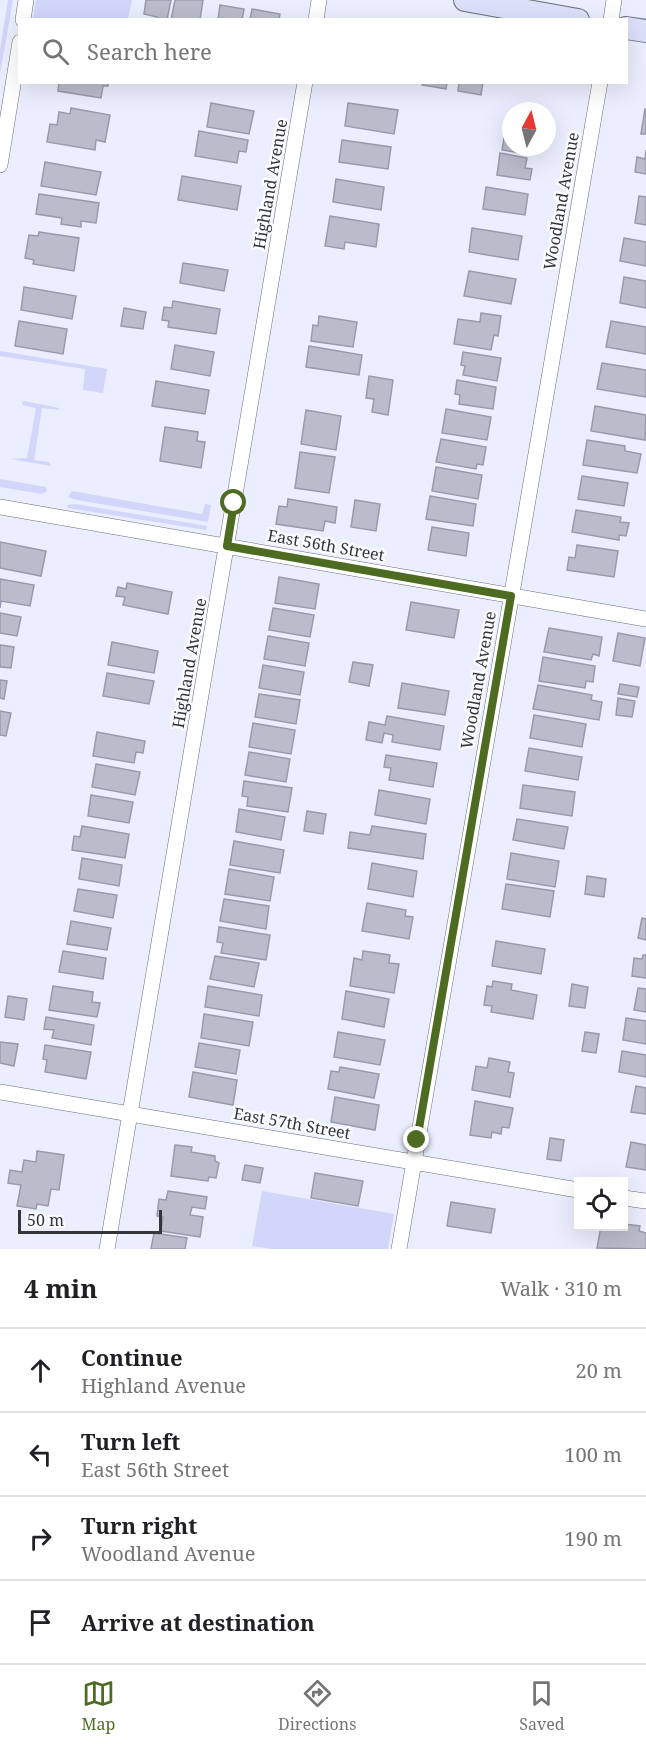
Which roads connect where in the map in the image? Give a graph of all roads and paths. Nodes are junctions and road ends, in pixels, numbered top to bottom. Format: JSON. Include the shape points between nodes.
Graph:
{"nodes":[{"id":1,"x":26,"y":0,"type":"edge"},
{"id":2,"x":320,"y":0,"type":"edge"},
{"id":3,"x":465,"y":0,"type":"edge"},
{"id":4,"x":614,"y":0,"type":"edge"},
{"id":5,"x":23,"y":18,"type":"edge"},
{"id":6,"x":316,"y":18,"type":"edge"},
{"id":7,"x":567,"y":18,"type":"edge"},
{"id":8,"x":610,"y":18,"type":"edge"},
{"id":9,"x":628,"y":28,"type":"edge"},
{"id":10,"x":646,"y":31,"type":"edge"},
{"id":11,"x":18,"y":54,"type":"edge"},
{"id":12,"x":306,"y":84,"type":"edge"},
{"id":13,"x":600,"y":84,"type":"edge"},
{"id":14,"x":0,"y":165,"type":"edge"},
{"id":15,"x":0,"y":507,"type":"edge"},
{"id":16,"x":227,"y":546,"type":"junction"},
{"id":17,"x":511,"y":596,"type":"junction"},
{"id":18,"x":646,"y":619,"type":"edge"},
{"id":19,"x":0,"y":1092,"type":"edge"},
{"id":20,"x":130,"y":1114,"type":"junction"},
{"id":21,"x":413,"y":1162,"type":"junction"},
{"id":22,"x":574,"y":1189,"type":"edge"},
{"id":23,"x":628,"y":1198,"type":"edge"},
{"id":24,"x":646,"y":1201,"type":"edge"},
{"id":25,"x":107,"y":1249,"type":"edge"},
{"id":26,"x":399,"y":1249,"type":"edge"}],
"edges":[{"from":1,"to":5,"type":"street"},
{"from":2,"to":6,"type":"street"},
{"from":3,"to":7,"type":"main road"},
{"from":4,"to":8,"type":"street"},
{"from":9,"to":10,"type":"main road"},
{"from":11,"to":14,"type":"street"},
{"from":12,"to":16,"type":"street","name":"Highland Avenue"},
{"from":13,"to":17,"type":"street","name":"Woodland Avenue"},
{"from":15,"to":16,"type":"street","name":"East 56th Street"},
{"from":16,"to":17,"type":"street","name":"East 56th Street"},
{"from":16,"to":20,"type":"street","name":"Highland Avenue"},
{"from":17,"to":18,"type":"street","name":"East 56th Street"},
{"from":17,"to":21,"type":"street","name":"Woodland Avenue"},
{"from":19,"to":20,"type":"street","name":"East 57th Street"},
{"from":20,"to":21,"type":"street","name":"East 57th Street"},
{"from":20,"to":25,"type":"street","name":"Highland Avenue"},
{"from":21,"to":22,"type":"street","name":"East 57th Street"},
{"from":21,"to":26,"type":"street","name":"Woodland Avenue"},
{"from":23,"to":24,"type":"street"}]}
